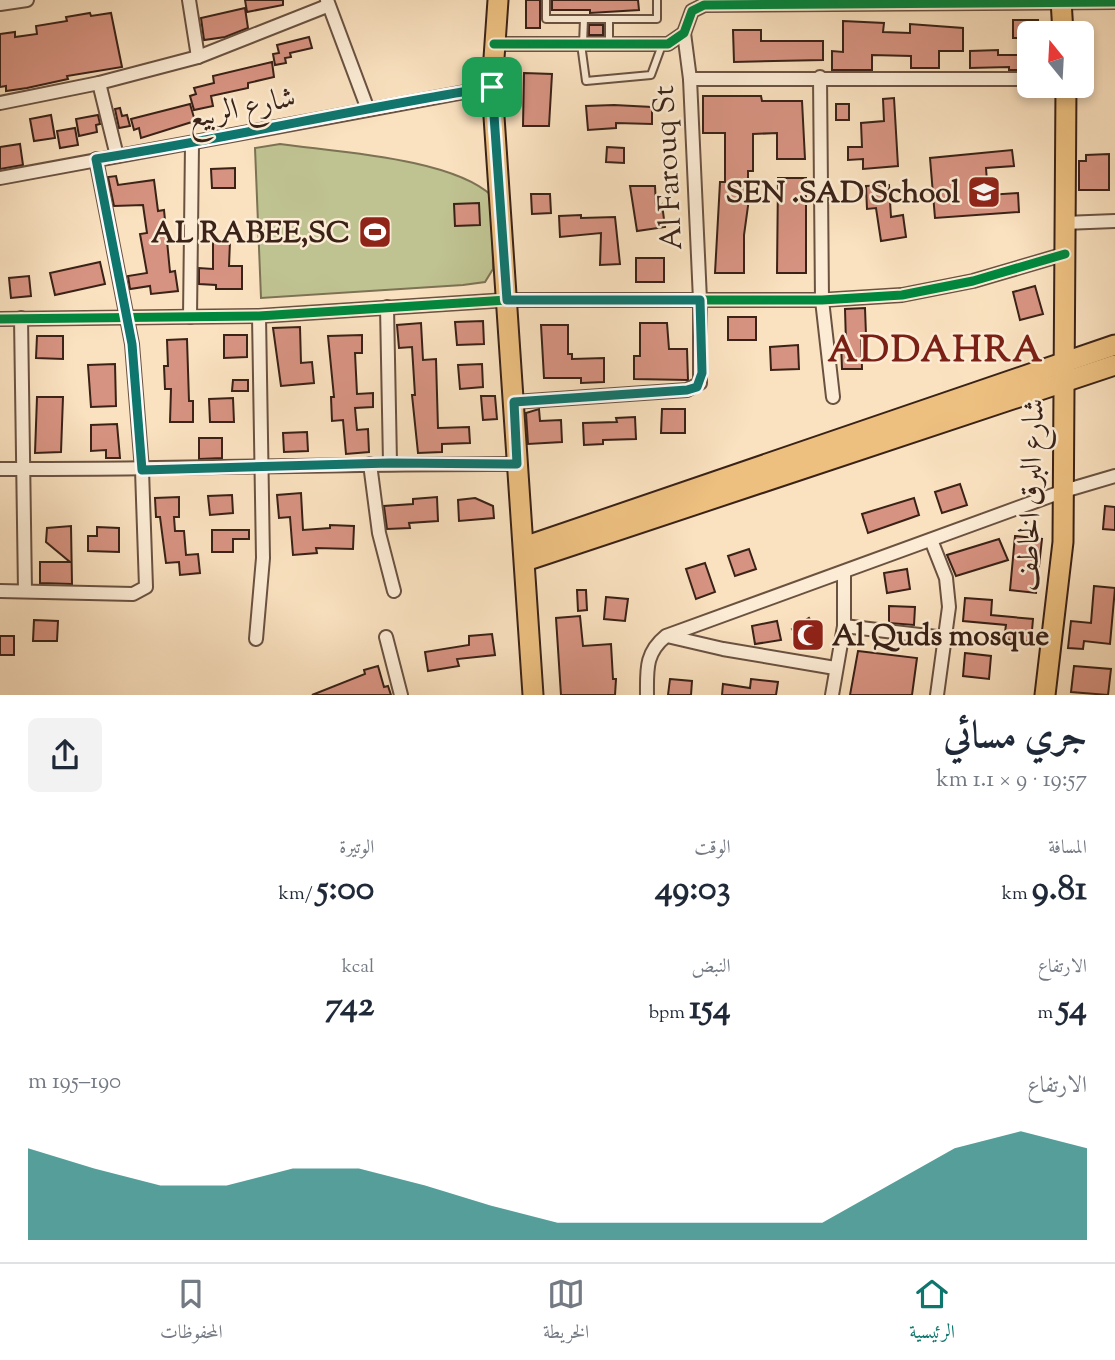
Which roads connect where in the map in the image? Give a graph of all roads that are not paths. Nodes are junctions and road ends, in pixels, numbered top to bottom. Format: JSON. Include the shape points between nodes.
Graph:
{"nodes":[{"id":1,"x":27,"y":0,"type":"edge"},
{"id":2,"x":189,"y":0,"type":"edge"},
{"id":3,"x":498,"y":0,"type":"edge"},
{"id":4,"x":546,"y":0,"type":"edge"},
{"id":5,"x":657,"y":0,"type":"edge"},
{"id":6,"x":688,"y":0,"type":"edge"},
{"id":7,"x":790,"y":2,"type":"edge"},
{"id":8,"x":887,"y":2,"type":"edge"},
{"id":9,"x":1061,"y":2,"type":"edge"},
{"id":10,"x":1115,"y":2,"type":"edge"},
{"id":11,"x":327,"y":3,"type":"edge"},
{"id":12,"x":0,"y":4,"type":"edge"},
{"id":13,"x":689,"y":16,"type":"junction"},
{"id":14,"x":584,"y":19,"type":"junction"},
{"id":15,"x":609,"y":19,"type":"junction"},
{"id":16,"x":1062,"y":21,"type":"edge"},
{"id":17,"x":684,"y":33,"type":"junction"},
{"id":18,"x":494,"y":44,"type":"junction"},
{"id":19,"x":582,"y":44,"type":"junction"},
{"id":20,"x":609,"y":44,"type":"junction"},
{"id":21,"x":663,"y":44,"type":"junction"},
{"id":22,"x":198,"y":57,"type":"junction"},
{"id":23,"x":820,"y":77,"type":"junction"},
{"id":24,"x":690,"y":79,"type":"junction"},
{"id":25,"x":1017,"y":79,"type":"edge"},
{"id":26,"x":99,"y":83,"type":"junction"},
{"id":27,"x":492,"y":87,"type":"junction"},
{"id":28,"x":1066,"y":98,"type":"edge"},
{"id":29,"x":0,"y":103,"type":"edge"},
{"id":30,"x":367,"y":107,"type":"junction"},
{"id":31,"x":192,"y":144,"type":"junction"},
{"id":32,"x":117,"y":156,"type":"junction"},
{"id":33,"x":96,"y":159,"type":"junction"},
{"id":34,"x":0,"y":178,"type":"edge"},
{"id":35,"x":1115,"y":221,"type":"edge"},
{"id":36,"x":1064,"y":223,"type":"junction"},
{"id":37,"x":1065,"y":254,"type":"junction"},
{"id":38,"x":507,"y":300,"type":"junction"},
{"id":39,"x":700,"y":300,"type":"junction"},
{"id":40,"x":822,"y":300,"type":"junction"},
{"id":41,"x":387,"y":307,"type":"junction"},
{"id":42,"x":259,"y":316,"type":"junction"},
{"id":43,"x":127,"y":317,"type":"junction"},
{"id":44,"x":190,"y":317,"type":"junction"},
{"id":45,"x":0,"y":318,"type":"edge"},
{"id":46,"x":21,"y":318,"type":"junction"},
{"id":47,"x":1115,"y":345,"type":"edge"},
{"id":48,"x":1115,"y":365,"type":"edge"},
{"id":49,"x":1063,"y":373,"type":"junction"},
{"id":50,"x":833,"y":397,"type":"dead end"},
{"id":51,"x":514,"y":402,"type":"junction"},
{"id":52,"x":390,"y":463,"type":"junction"},
{"id":53,"x":370,"y":464,"type":"junction"},
{"id":54,"x":517,"y":464,"type":"junction"},
{"id":55,"x":263,"y":467,"type":"junction"},
{"id":56,"x":0,"y":469,"type":"edge"},
{"id":57,"x":23,"y":469,"type":"junction"},
{"id":58,"x":142,"y":470,"type":"junction"},
{"id":59,"x":1115,"y":476,"type":"edge"},
{"id":60,"x":1064,"y":491,"type":"junction"},
{"id":61,"x":931,"y":540,"type":"junction"},
{"id":62,"x":524,"y":554,"type":"junction"},
{"id":63,"x":844,"y":573,"type":"junction"},
{"id":64,"x":0,"y":591,"type":"edge"},
{"id":65,"x":394,"y":591,"type":"dead end"},
{"id":66,"x":25,"y":592,"type":"junction"},
{"id":67,"x":844,"y":626,"type":"junction"},
{"id":68,"x":666,"y":636,"type":"junction"},
{"id":69,"x":386,"y":637,"type":"dead end"},
{"id":70,"x":945,"y":638,"type":"junction"},
{"id":71,"x":256,"y":639,"type":"dead end"},
{"id":72,"x":835,"y":668,"type":"junction"},
{"id":73,"x":401,"y":695,"type":"edge"},
{"id":74,"x":533,"y":695,"type":"edge"},
{"id":75,"x":647,"y":695,"type":"edge"},
{"id":76,"x":832,"y":695,"type":"edge"},
{"id":77,"x":937,"y":695,"type":"edge"},
{"id":78,"x":1045,"y":695,"type":"edge"}],
"edges":[{"from":1,"to":12,"type":"street"},
{"from":2,"to":22,"type":"street"},
{"from":3,"to":18,"type":"main road"},
{"from":4,"to":14,"type":"lane","via":[[546,19]]},
{"from":5,"to":15,"type":"lane","via":[[657,19]]},
{"from":6,"to":13,"type":"street"},
{"from":7,"to":8,"type":"street"},
{"from":7,"to":13,"type":"street","via":[[704,5]]},
{"from":8,"to":9,"type":"street"},
{"from":9,"to":10,"type":"street"},
{"from":9,"to":16,"type":"main road"},
{"from":11,"to":22,"type":"street"},
{"from":11,"to":30,"type":"street"},
{"from":13,"to":17,"type":"street"},
{"from":14,"to":15,"type":"lane"},
{"from":14,"to":19,"type":"lane"},
{"from":15,"to":20,"type":"lane"},
{"from":17,"to":21,"type":"street"},
{"from":17,"to":24,"type":"street","name":"Al Farouq St"},
{"from":18,"to":19,"type":"street"},
{"from":18,"to":27,"type":"main road"},
{"from":19,"to":20,"type":"street"},
{"from":19,"to":21,"type":"lane","via":[[586,81],[651,75]]},
{"from":20,"to":21,"type":"street"},
{"from":22,"to":26,"type":"street"},
{"from":23,"to":24,"type":"street"},
{"from":23,"to":25,"type":"street"},
{"from":23,"to":40,"type":"street"},
{"from":24,"to":39,"type":"street","name":"Al Farouq St"},
{"from":26,"to":29,"type":"street"},
{"from":26,"to":32,"type":"street"},
{"from":27,"to":30,"type":"street","name":"شارع الربيع"},
{"from":27,"to":38,"type":"main road"},
{"from":28,"to":36,"type":"main road","name":"شارع البرق الخاطف"},
{"from":30,"to":31,"type":"street","name":"شارع الربيع"},
{"from":31,"to":32,"type":"street","name":"شارع الربيع"},
{"from":31,"to":44,"type":"street"},
{"from":32,"to":33,"type":"street","name":"شارع الربيع"},
{"from":33,"to":34,"type":"street","name":"شارع الربيع"},
{"from":33,"to":43,"type":"street"},
{"from":35,"to":36,"type":"street"},
{"from":36,"to":37,"type":"main road","name":"شارع البرق الخاطف"},
{"from":37,"to":40,"type":"street","via":[[937,290]]},
{"from":37,"to":49,"type":"main road","name":"شارع البرق الخاطف"},
{"from":38,"to":39,"type":"street"},
{"from":38,"to":41,"type":"street"},
{"from":38,"to":51,"type":"main road"},
{"from":39,"to":40,"type":"street"},
{"from":39,"to":51,"type":"street","name":"Al Farouq St","via":[[702,373],[697,387]]},
{"from":40,"to":50,"type":"street"},
{"from":41,"to":42,"type":"street"},
{"from":41,"to":52,"type":"street"},
{"from":42,"to":44,"type":"street"},
{"from":42,"to":55,"type":"street"},
{"from":43,"to":44,"type":"street"},
{"from":43,"to":46,"type":"street"},
{"from":43,"to":58,"type":"street"},
{"from":45,"to":46,"type":"street"},
{"from":46,"to":57,"type":"street"},
{"from":47,"to":49,"type":"main road"},
{"from":48,"to":49,"type":"main road"},
{"from":49,"to":60,"type":"main road","name":"شارع البرق الخاطف"},
{"from":49,"to":62,"type":"main road"},
{"from":51,"to":54,"type":"main road"},
{"from":52,"to":53,"type":"street"},
{"from":52,"to":54,"type":"street"},
{"from":53,"to":55,"type":"street"},
{"from":53,"to":65,"type":"street","via":[[379,533]]},
{"from":54,"to":62,"type":"main road"},
{"from":55,"to":58,"type":"street"},
{"from":55,"to":71,"type":"street","via":[[263,558]]},
{"from":56,"to":57,"type":"street"},
{"from":57,"to":58,"type":"street"},
{"from":57,"to":66,"type":"street"},
{"from":58,"to":66,"type":"street","via":[[146,587],[133,594]]},
{"from":59,"to":60,"type":"street"},
{"from":60,"to":61,"type":"street"},
{"from":60,"to":78,"type":"main road","name":"شارع البرق الخاطف","via":[[1063,542]]},
{"from":61,"to":63,"type":"street"},
{"from":61,"to":70,"type":"street","via":[[948,592]]},
{"from":62,"to":74,"type":"main road"},
{"from":63,"to":67,"type":"street"},
{"from":63,"to":68,"type":"street"},
{"from":64,"to":66,"type":"street"},
{"from":67,"to":70,"type":"street"},
{"from":67,"to":72,"type":"street"},
{"from":68,"to":72,"type":"street"},
{"from":68,"to":75,"type":"street","via":[[648,659]]},
{"from":69,"to":73,"type":"street"},
{"from":70,"to":77,"type":"street"},
{"from":72,"to":76,"type":"street"}]}
